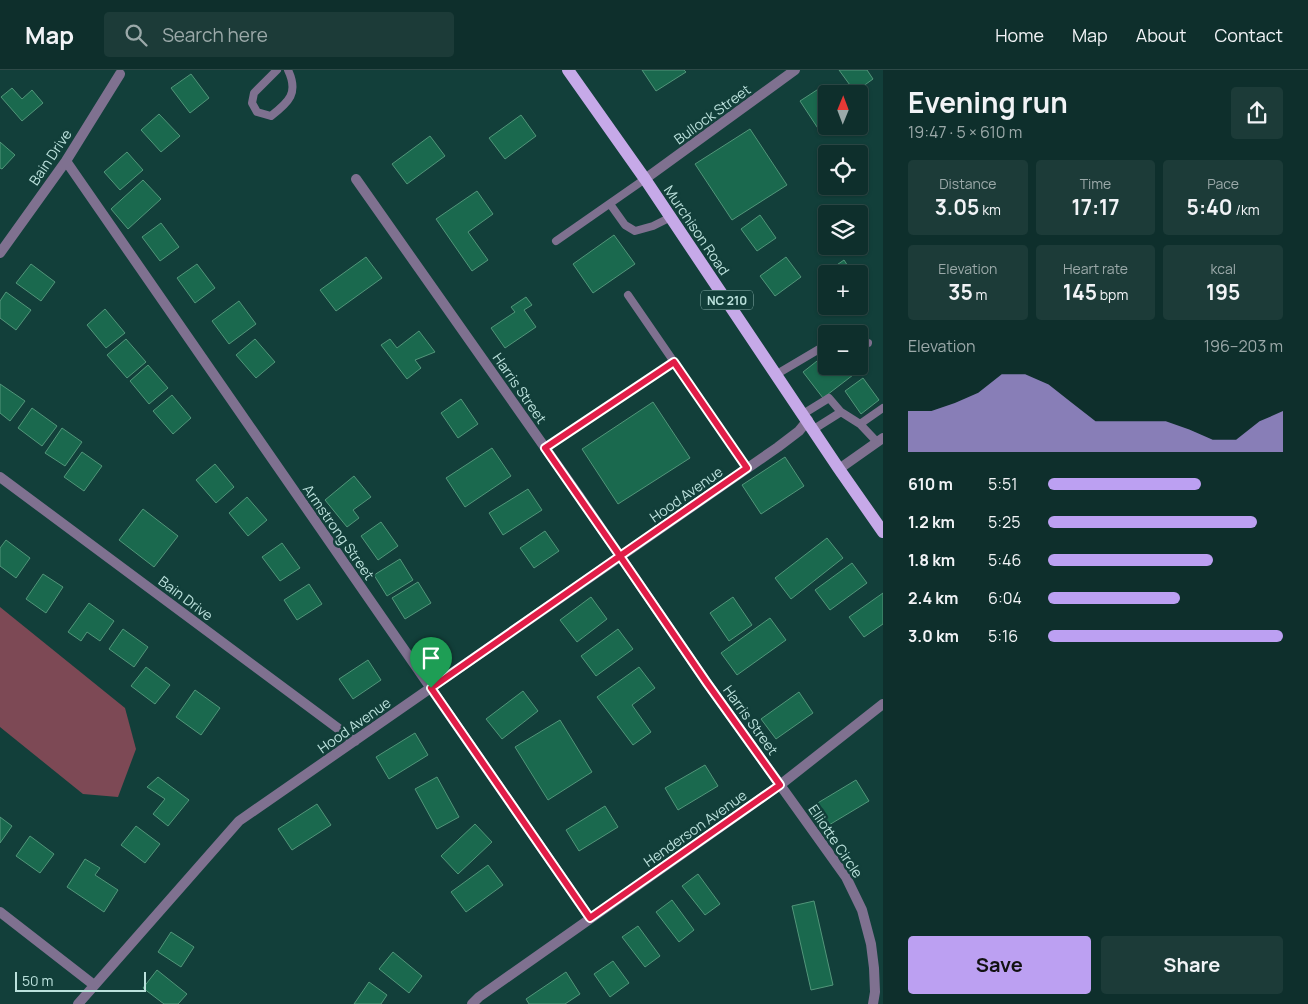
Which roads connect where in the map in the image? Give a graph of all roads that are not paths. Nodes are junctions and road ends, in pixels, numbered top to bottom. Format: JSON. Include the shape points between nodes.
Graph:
{"nodes":[{"id":1,"x":277,"y":70,"type":"edge"},
{"id":2,"x":288,"y":70,"type":"edge"},
{"id":3,"x":568,"y":70,"type":"edge"},
{"id":4,"x":795,"y":70,"type":"edge"},
{"id":5,"x":120,"y":74,"type":"dead end"},
{"id":6,"x":66,"y":161,"type":"junction"},
{"id":7,"x":356,"y":179,"type":"dead end"},
{"id":8,"x":646,"y":179,"type":"junction"},
{"id":9,"x":610,"y":204,"type":"junction"},
{"id":10,"x":671,"y":217,"type":"junction"},
{"id":11,"x":556,"y":241,"type":"dead end"},
{"id":12,"x":0,"y":253,"type":"edge"},
{"id":13,"x":628,"y":295,"type":"dead end"},
{"id":14,"x":818,"y":350,"type":"edge"},
{"id":15,"x":674,"y":362,"type":"junction"},
{"id":16,"x":776,"y":374,"type":"junction"},
{"id":17,"x":883,"y":408,"type":"edge"},
{"id":18,"x":841,"y":412,"type":"junction"},
{"id":19,"x":808,"y":421,"type":"junction"},
{"id":20,"x":860,"y":424,"type":"junction"},
{"id":21,"x":880,"y":440,"type":"edge"},
{"id":22,"x":545,"y":448,"type":"junction"},
{"id":23,"x":747,"y":468,"type":"junction"},
{"id":24,"x":840,"y":469,"type":"junction"},
{"id":25,"x":0,"y":478,"type":"edge"},
{"id":26,"x":883,"y":532,"type":"edge"},
{"id":27,"x":620,"y":556,"type":"junction"},
{"id":28,"x":431,"y":688,"type":"junction"},
{"id":29,"x":883,"y":704,"type":"edge"},
{"id":30,"x":355,"y":741,"type":"junction"},
{"id":31,"x":780,"y":785,"type":"junction"},
{"id":32,"x":0,"y":912,"type":"edge"},
{"id":33,"x":590,"y":918,"type":"junction"},
{"id":34,"x":94,"y":985,"type":"junction"},
{"id":35,"x":78,"y":1004,"type":"edge"},
{"id":36,"x":472,"y":1004,"type":"edge"},
{"id":37,"x":874,"y":1004,"type":"edge"}],
"edges":[{"from":1,"to":2,"type":"lane","via":[[254,93],[252,103],[257,112],[271,116],[286,103],[293,89]]},
{"from":3,"to":8,"type":"main road","name":"Murchison Road","number":"NC 210"},
{"from":4,"to":8,"type":"street","name":"Bullock Street"},
{"from":5,"to":6,"type":"street","name":"Bain Drive"},
{"from":6,"to":12,"type":"street","name":"Bain Drive"},
{"from":6,"to":28,"type":"street","name":"Armstrong Street"},
{"from":7,"to":22,"type":"street","name":"Harris Street"},
{"from":8,"to":9,"type":"lane"},
{"from":8,"to":10,"type":"main road","name":"Murchison Road","number":"NC 210"},
{"from":9,"to":10,"type":"lane","via":[[625,225],[636,231]]},
{"from":9,"to":11,"type":"lane"},
{"from":10,"to":16,"type":"main road","name":"Murchison Road","number":"NC 210"},
{"from":13,"to":15,"type":"lane"},
{"from":14,"to":16,"type":"lane"},
{"from":15,"to":22,"type":"lane"},
{"from":15,"to":23,"type":"lane"},
{"from":16,"to":19,"type":"main road","name":"Murchison Road","number":"NC 210"},
{"from":17,"to":20,"type":"lane"},
{"from":18,"to":19,"type":"lane"},
{"from":18,"to":19,"type":"lane","via":[[829,398]]},
{"from":18,"to":20,"type":"lane"},
{"from":19,"to":23,"type":"street","name":"Hood Avenue"},
{"from":19,"to":24,"type":"main road","name":"Murchison Road","number":"NC 210"},
{"from":20,"to":21,"type":"lane"},
{"from":21,"to":24,"type":"street"},
{"from":22,"to":27,"type":"street","name":"Harris Street"},
{"from":23,"to":27,"type":"street","name":"Hood Avenue"},
{"from":24,"to":26,"type":"main road","name":"Murchison Road","number":"NC 210"},
{"from":25,"to":30,"type":"street","name":"Bain Drive"},
{"from":27,"to":28,"type":"street","name":"Hood Avenue"},
{"from":27,"to":31,"type":"street","name":"Harris Street"},
{"from":28,"to":30,"type":"street","name":"Hood Avenue"},
{"from":28,"to":33,"type":"street","name":"Armstrong Street"},
{"from":29,"to":31,"type":"street","name":"Henderson Avenue"},
{"from":30,"to":34,"type":"street","name":"Hood Avenue","via":[[238,821]]},
{"from":31,"to":33,"type":"street","name":"Henderson Avenue"},
{"from":31,"to":37,"type":"street","name":"Elliotte Circle","via":[[846,877],[862,910],[872,952]]},
{"from":32,"to":34,"type":"street"},
{"from":33,"to":36,"type":"street","name":"Henderson Avenue"},
{"from":34,"to":35,"type":"street"}]}
